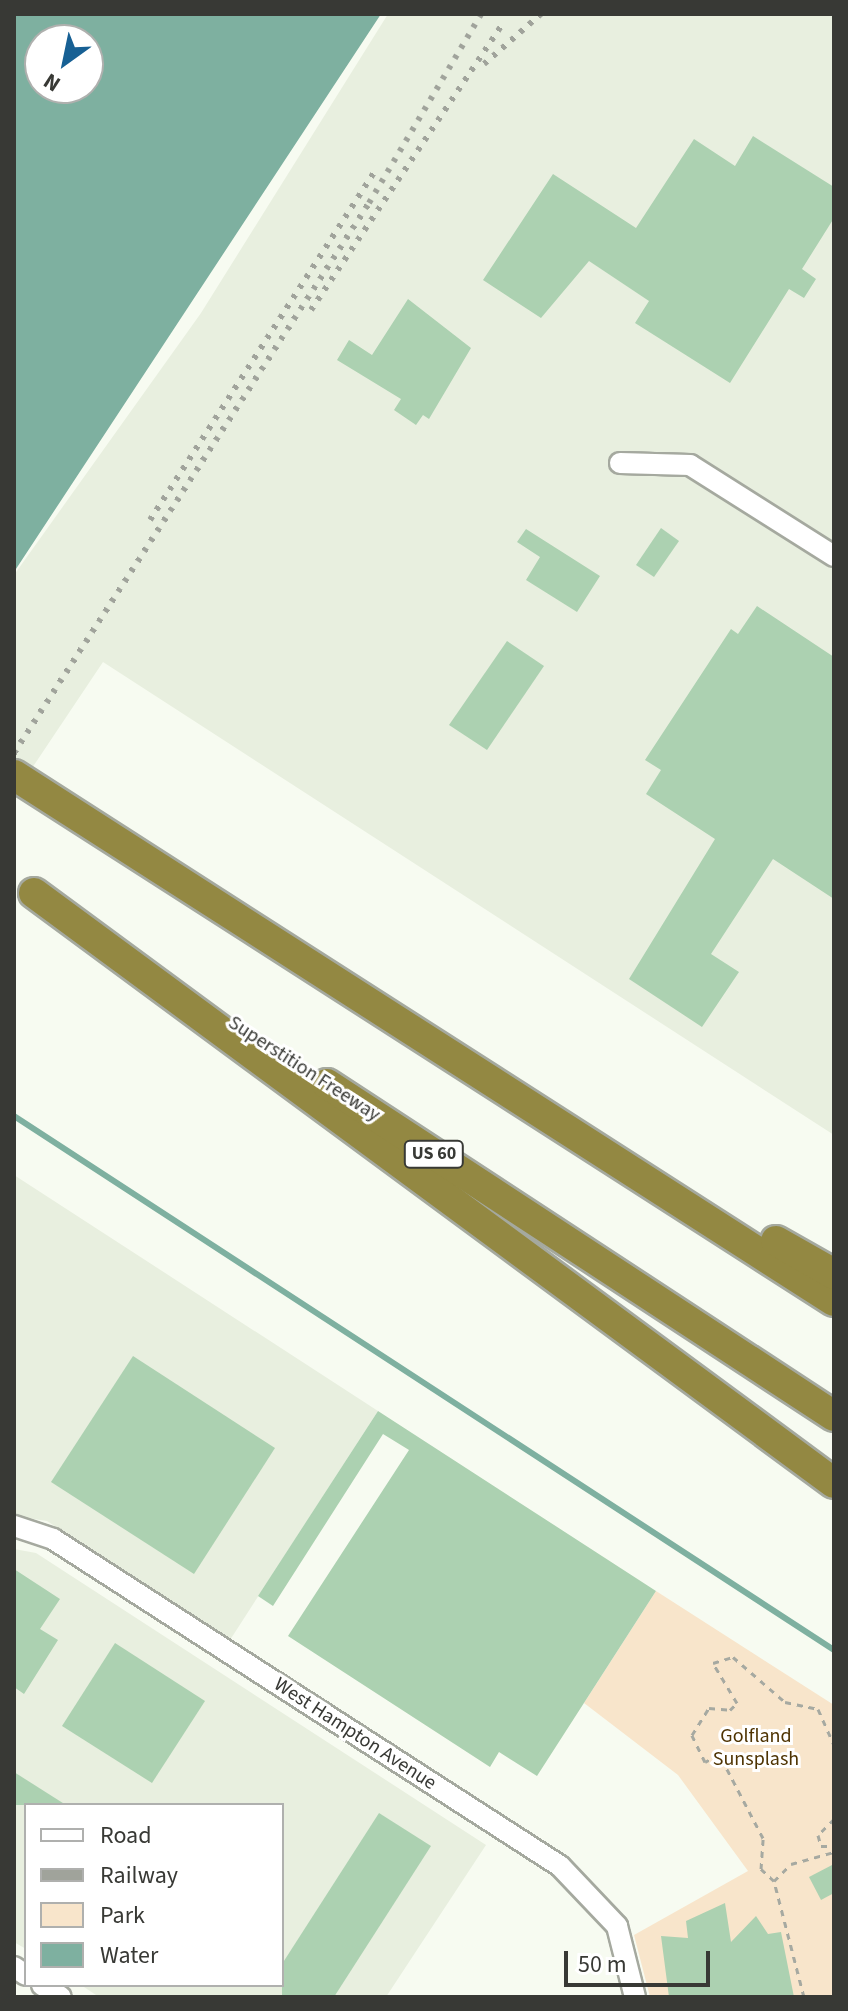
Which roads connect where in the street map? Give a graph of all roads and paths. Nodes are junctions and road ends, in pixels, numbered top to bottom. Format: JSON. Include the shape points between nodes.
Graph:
{"nodes":[{"id":1,"x":620,"y":463,"type":"dead end"},
{"id":2,"x":834,"y":556,"type":"edge"},
{"id":3,"x":14,"y":775,"type":"edge"},
{"id":4,"x":24,"y":886,"type":"edge"},
{"id":5,"x":550,"y":1116,"type":"junction"},
{"id":6,"x":834,"y":1274,"type":"edge"},
{"id":7,"x":834,"y":1301,"type":"edge"},
{"id":8,"x":834,"y":1416,"type":"edge"},
{"id":9,"x":834,"y":1483,"type":"edge"},
{"id":10,"x":14,"y":1526,"type":"edge"},
{"id":11,"x":834,"y":1745,"type":"edge"},
{"id":12,"x":834,"y":1819,"type":"edge"},
{"id":13,"x":834,"y":1846,"type":"edge"},
{"id":14,"x":834,"y":1852,"type":"edge"},
{"id":15,"x":774,"y":1881,"type":"junction"},
{"id":16,"x":635,"y":1997,"type":"edge"},
{"id":17,"x":804,"y":1997,"type":"edge"}],
"edges":[{"from":1,"to":2,"type":"street","via":[[690,465]]},
{"from":3,"to":5,"type":"highway"},
{"from":4,"to":8,"type":"highway","name":"Superstition Freeway","number":"US 60"},
{"from":4,"to":9,"type":"highway"},
{"from":5,"to":6,"type":"highway"},
{"from":5,"to":7,"type":"highway"},
{"from":10,"to":16,"type":"street","name":"West Hampton Avenue","via":[[53,1539],[560,1866],[617,1926]]},
{"from":11,"to":15,"type":"path","via":[[818,1709],[785,1702],[733,1657],[713,1663],[737,1703],[730,1710],[709,1708],[692,1735],[701,1758],[719,1754],[731,1775],[763,1838],[761,1869]]},
{"from":12,"to":13,"type":"path","via":[[818,1835],[821,1846]]},
{"from":14,"to":15,"type":"path","via":[[791,1864]]},
{"from":15,"to":17,"type":"path"}]}
